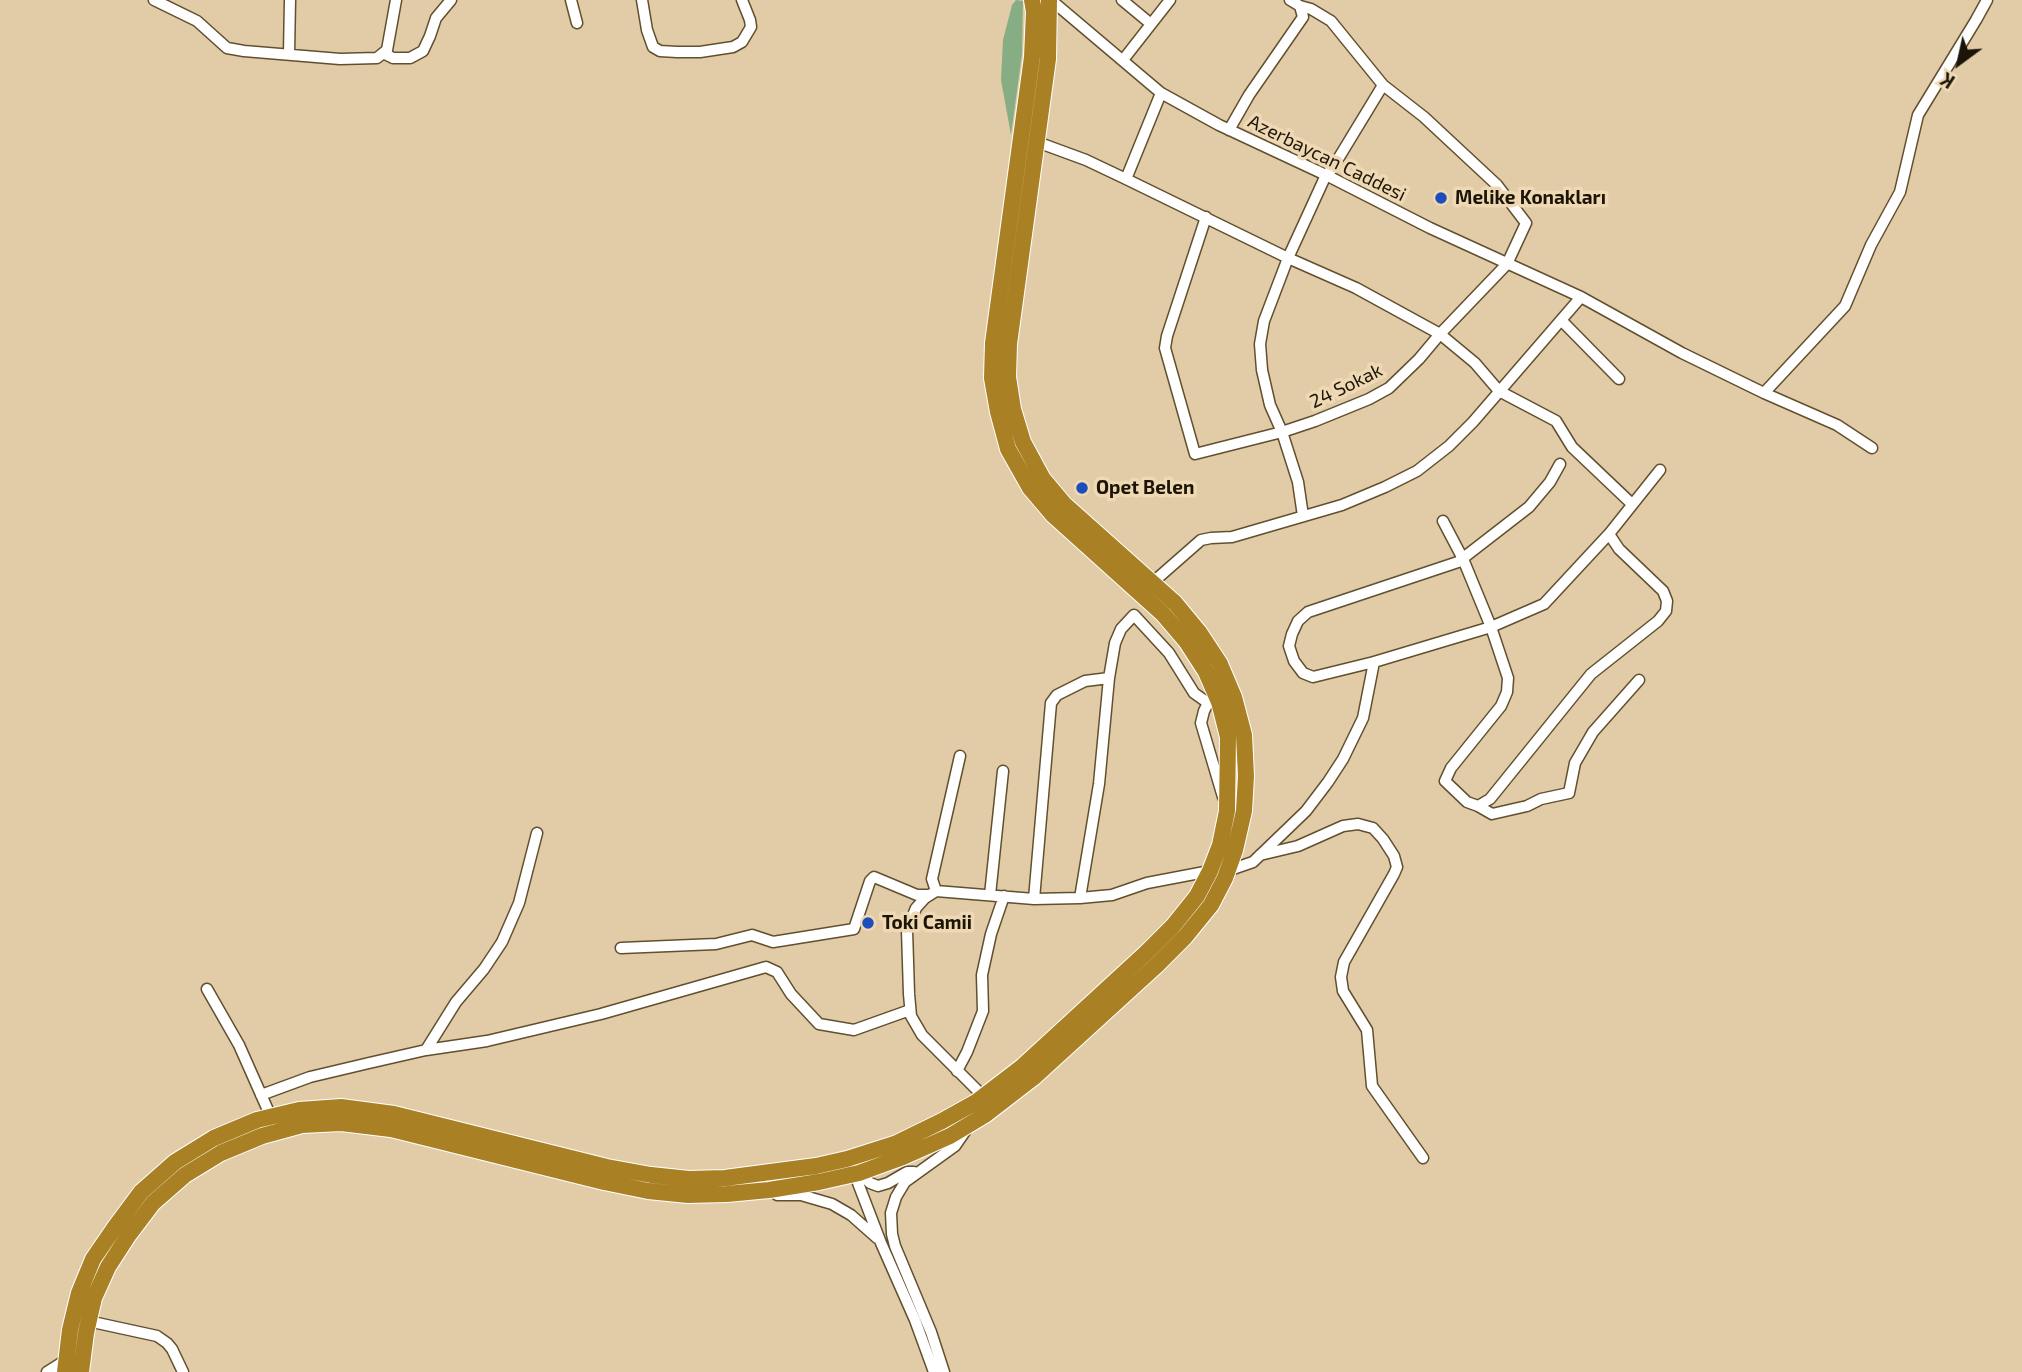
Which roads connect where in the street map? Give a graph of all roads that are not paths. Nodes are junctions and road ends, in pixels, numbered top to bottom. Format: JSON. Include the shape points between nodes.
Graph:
{"nodes":[{"id":1,"x":154,"y":0,"type":"edge"},
{"id":2,"x":290,"y":0,"type":"edge"},
{"id":3,"x":396,"y":0,"type":"edge"},
{"id":4,"x":451,"y":0,"type":"edge"},
{"id":5,"x":571,"y":0,"type":"edge"},
{"id":6,"x":642,"y":0,"type":"edge"},
{"id":7,"x":742,"y":0,"type":"edge"},
{"id":8,"x":1032,"y":0,"type":"edge"},
{"id":9,"x":1050,"y":0,"type":"edge"},
{"id":10,"x":1122,"y":0,"type":"edge"},
{"id":11,"x":1170,"y":0,"type":"edge"},
{"id":12,"x":1987,"y":0,"type":"edge"},
{"id":13,"x":1295,"y":3,"type":"edge"},
{"id":14,"x":577,"y":23,"type":"dead end"},
{"id":15,"x":1151,"y":24,"type":"junction"},
{"id":16,"x":383,"y":53,"type":"junction"},
{"id":17,"x":289,"y":54,"type":"junction"},
{"id":18,"x":1123,"y":60,"type":"junction"},
{"id":19,"x":1383,"y":85,"type":"junction"},
{"id":20,"x":1161,"y":93,"type":"junction"},
{"id":21,"x":1229,"y":130,"type":"junction"},
{"id":22,"x":1037,"y":142,"type":"junction"},
{"id":23,"x":1326,"y":175,"type":"junction"},
{"id":24,"x":1126,"y":178,"type":"junction"},
{"id":25,"x":1206,"y":217,"type":"junction"},
{"id":26,"x":1288,"y":258,"type":"junction"},
{"id":27,"x":1507,"y":264,"type":"junction"},
{"id":28,"x":1581,"y":297,"type":"junction"},
{"id":29,"x":1561,"y":320,"type":"junction"},
{"id":30,"x":1440,"y":334,"type":"junction"},
{"id":31,"x":1619,"y":379,"type":"dead end"},
{"id":32,"x":1499,"y":391,"type":"junction"},
{"id":33,"x":1764,"y":393,"type":"junction"},
{"id":34,"x":1282,"y":432,"type":"junction"},
{"id":35,"x":1872,"y":448,"type":"dead end"},
{"id":36,"x":1560,"y":464,"type":"dead end"},
{"id":37,"x":1660,"y":470,"type":"dead end"},
{"id":38,"x":1632,"y":504,"type":"junction"},
{"id":39,"x":1303,"y":516,"type":"junction"},
{"id":40,"x":1443,"y":521,"type":"dead end"},
{"id":41,"x":1609,"y":534,"type":"junction"},
{"id":42,"x":1463,"y":559,"type":"junction"},
{"id":43,"x":1152,"y":583,"type":"junction"},
{"id":44,"x":1491,"y":627,"type":"junction"},
{"id":45,"x":1374,"y":662,"type":"junction"},
{"id":46,"x":1109,"y":678,"type":"junction"},
{"id":47,"x":1639,"y":680,"type":"dead end"},
{"id":48,"x":1220,"y":701,"type":"junction"},
{"id":49,"x":960,"y":756,"type":"dead end"},
{"id":50,"x":1003,"y":771,"type":"dead end"},
{"id":51,"x":1478,"y":806,"type":"junction"},
{"id":52,"x":1227,"y":811,"type":"junction"},
{"id":53,"x":537,"y":833,"type":"dead end"},
{"id":54,"x":1260,"y":855,"type":"junction"},
{"id":55,"x":1210,"y":871,"type":"junction"},
{"id":56,"x":1227,"y":871,"type":"junction"},
{"id":57,"x":933,"y":893,"type":"junction"},
{"id":58,"x":990,"y":895,"type":"junction"},
{"id":59,"x":1004,"y":896,"type":"junction"},
{"id":60,"x":1080,"y":898,"type":"junction"},
{"id":61,"x":1034,"y":899,"type":"junction"},
{"id":62,"x":621,"y":948,"type":"dead end"},
{"id":63,"x":207,"y":989,"type":"dead end"},
{"id":64,"x":910,"y":1010,"type":"junction"},
{"id":65,"x":426,"y":1050,"type":"junction"},
{"id":66,"x":957,"y":1071,"type":"junction"},
{"id":67,"x":261,"y":1095,"type":"junction"},
{"id":68,"x":983,"y":1096,"type":"junction"},
{"id":69,"x":264,"y":1119,"type":"junction"},
{"id":70,"x":971,"y":1123,"type":"junction"},
{"id":71,"x":1423,"y":1158,"type":"dead end"},
{"id":72,"x":854,"y":1168,"type":"junction"},
{"id":73,"x":917,"y":1172,"type":"junction"},
{"id":74,"x":769,"y":1190,"type":"junction"},
{"id":75,"x":881,"y":1243,"type":"junction"},
{"id":76,"x":88,"y":1321,"type":"junction"},
{"id":77,"x":65,"y":1366,"type":"edge"},
{"id":78,"x":47,"y":1372,"type":"edge"},
{"id":79,"x":81,"y":1372,"type":"edge"},
{"id":80,"x":183,"y":1372,"type":"edge"},
{"id":81,"x":934,"y":1372,"type":"edge"},
{"id":82,"x":944,"y":1372,"type":"edge"}],
"edges":[{"from":1,"to":17,"type":"street","via":[[197,22],[227,48]]},
{"from":2,"to":17,"type":"street"},
{"from":3,"to":16,"type":"street"},
{"from":4,"to":16,"type":"street","via":[[436,18],[423,51],[410,58]]},
{"from":5,"to":14,"type":"street"},
{"from":6,"to":7,"type":"street","via":[[653,47],[700,52],[743,42],[751,27]]},
{"from":8,"to":48,"type":"highway","via":[[1032,57],[993,343],[992,378],[998,412],[1008,449],[1030,488],[1053,515],[1164,614],[1186,641]]},
{"from":9,"to":18,"type":"street","name":"Azerbaycan Caddesi"},
{"from":9,"to":22,"type":"highway"},
{"from":10,"to":15,"type":"street"},
{"from":11,"to":15,"type":"street"},
{"from":12,"to":33,"type":"street","via":[[1918,115],[1900,192],[1845,306]]},
{"from":13,"to":19,"type":"street","via":[[1331,20]]},
{"from":13,"to":21,"type":"street","via":[[1303,17]]},
{"from":15,"to":18,"type":"street"},
{"from":16,"to":17,"type":"street","via":[[377,58],[340,59]]},
{"from":18,"to":20,"type":"street","name":"Azerbaycan Caddesi"},
{"from":19,"to":23,"type":"street"},
{"from":19,"to":27,"type":"street","name":"24 Sokak","via":[[1497,185],[1526,223]]},
{"from":20,"to":21,"type":"street","name":"Azerbaycan Caddesi"},
{"from":20,"to":24,"type":"street"},
{"from":21,"to":23,"type":"street","name":"Azerbaycan Caddesi"},
{"from":22,"to":24,"type":"street"},
{"from":22,"to":43,"type":"highway","via":[[1009,344],[1013,409],[1023,442],[1043,479],[1064,504]]},
{"from":23,"to":26,"type":"street"},
{"from":23,"to":27,"type":"street","name":"Azerbaycan Caddesi"},
{"from":24,"to":25,"type":"street"},
{"from":25,"to":26,"type":"street"},
{"from":25,"to":34,"type":"street","name":"24 Sokak","via":[[1165,348],[1195,454]]},
{"from":26,"to":30,"type":"street","via":[[1356,288]]},
{"from":26,"to":34,"type":"street","via":[[1260,344],[1267,393]]},
{"from":27,"to":28,"type":"street","name":"Azerbaycan Caddesi"},
{"from":27,"to":30,"type":"street","name":"24 Sokak"},
{"from":28,"to":29,"type":"street"},
{"from":28,"to":33,"type":"street","name":"Azerbaycan Caddesi"},
{"from":29,"to":31,"type":"street"},
{"from":29,"to":32,"type":"street"},
{"from":30,"to":32,"type":"street"},
{"from":30,"to":34,"type":"street","name":"24 Sokak","via":[[1389,388]]},
{"from":32,"to":38,"type":"street","via":[[1556,421],[1572,447]]},
{"from":32,"to":39,"type":"street","via":[[1461,434],[1416,471],[1342,505]]},
{"from":33,"to":35,"type":"street","name":"Azerbaycan Caddesi","via":[[1837,425]]},
{"from":34,"to":39,"type":"street"},
{"from":36,"to":42,"type":"street","via":[[1529,507]]},
{"from":37,"to":38,"type":"street"},
{"from":38,"to":41,"type":"street"},
{"from":39,"to":43,"type":"street","via":[[1231,537],[1201,540]]},
{"from":40,"to":42,"type":"street"},
{"from":41,"to":44,"type":"street","via":[[1544,604]]},
{"from":41,"to":51,"type":"street","via":[[1663,591],[1666,611],[1591,674],[1490,799]]},
{"from":42,"to":44,"type":"street"},
{"from":42,"to":45,"type":"street","via":[[1308,611],[1292,634],[1289,646],[1294,661],[1313,677]]},
{"from":43,"to":48,"type":"highway","via":[[1175,603],[1220,664]]},
{"from":44,"to":45,"type":"street"},
{"from":44,"to":51,"type":"street","via":[[1508,678],[1507,692],[1445,780],[1467,802]]},
{"from":45,"to":54,"type":"street","via":[[1363,718],[1343,759],[1307,811]]},
{"from":46,"to":48,"type":"street","via":[[1118,635],[1134,615],[1169,653],[1194,693]]},
{"from":46,"to":60,"type":"street","via":[[1098,793]]},
{"from":46,"to":61,"type":"street","via":[[1085,681],[1051,703]]},
{"from":47,"to":51,"type":"street","via":[[1593,732],[1575,763],[1569,793],[1492,814]]},
{"from":48,"to":52,"type":"highway","via":[[1228,737]]},
{"from":48,"to":52,"type":"street","via":[[1203,711],[1201,723]]},
{"from":48,"to":56,"type":"highway","via":[[1244,735],[1246,776],[1244,811]]},
{"from":49,"to":57,"type":"street","via":[[932,879]]},
{"from":50,"to":58,"type":"street"},
{"from":52,"to":55,"type":"highway"},
{"from":53,"to":65,"type":"street","via":[[519,904],[502,942]]},
{"from":54,"to":56,"type":"street"},
{"from":54,"to":71,"type":"street","via":[[1358,824],[1373,828],[1394,856],[1397,867],[1341,977],[1343,991],[1367,1030],[1372,1086]]},
{"from":55,"to":60,"type":"street","via":[[1112,895]]},
{"from":55,"to":68,"type":"highway","via":[[1197,896],[1146,953],[1023,1066]]},
{"from":56,"to":70,"type":"highway","via":[[1211,905],[1157,965],[1033,1079]]},
{"from":57,"to":58,"type":"street"},
{"from":57,"to":62,"type":"street","via":[[916,895],[874,877],[854,929],[772,942],[752,935],[716,944]]},
{"from":57,"to":64,"type":"street","via":[[916,908],[907,930]]},
{"from":58,"to":59,"type":"street"},
{"from":59,"to":61,"type":"street"},
{"from":59,"to":66,"type":"street","via":[[982,975],[983,1011]]},
{"from":60,"to":61,"type":"street"},
{"from":63,"to":67,"type":"street"},
{"from":64,"to":65,"type":"street","via":[[854,1030],[819,1024],[777,972],[766,967],[601,1014]]},
{"from":64,"to":66,"type":"street","via":[[922,1035]]},
{"from":65,"to":67,"type":"street","via":[[310,1077]]},
{"from":66,"to":68,"type":"street"},
{"from":67,"to":69,"type":"street"},
{"from":68,"to":72,"type":"highway"},
{"from":69,"to":72,"type":"highway","via":[[299,1110],[341,1107],[394,1114],[607,1167],[689,1179],[816,1166]]},
{"from":69,"to":77,"type":"highway","via":[[214,1138],[175,1162],[141,1192],[93,1259],[79,1293]]},
{"from":70,"to":72,"type":"highway","via":[[903,1157]]},
{"from":70,"to":73,"type":"street","via":[[955,1146]]},
{"from":72,"to":73,"type":"street","via":[[878,1186]]},
{"from":72,"to":74,"type":"highway","via":[[819,1182]]},
{"from":72,"to":75,"type":"street"},
{"from":73,"to":82,"type":"street","via":[[896,1197],[892,1234]]},
{"from":74,"to":75,"type":"street","via":[[832,1204]]},
{"from":74,"to":76,"type":"highway","via":[[688,1195],[648,1191],[391,1129],[341,1123],[302,1125],[221,1153],[185,1175],[153,1203],[108,1267]]},
{"from":75,"to":81,"type":"street"},
{"from":76,"to":79,"type":"highway"},
{"from":76,"to":80,"type":"street","via":[[157,1336],[172,1349]]},
{"from":77,"to":78,"type":"street"}]}
